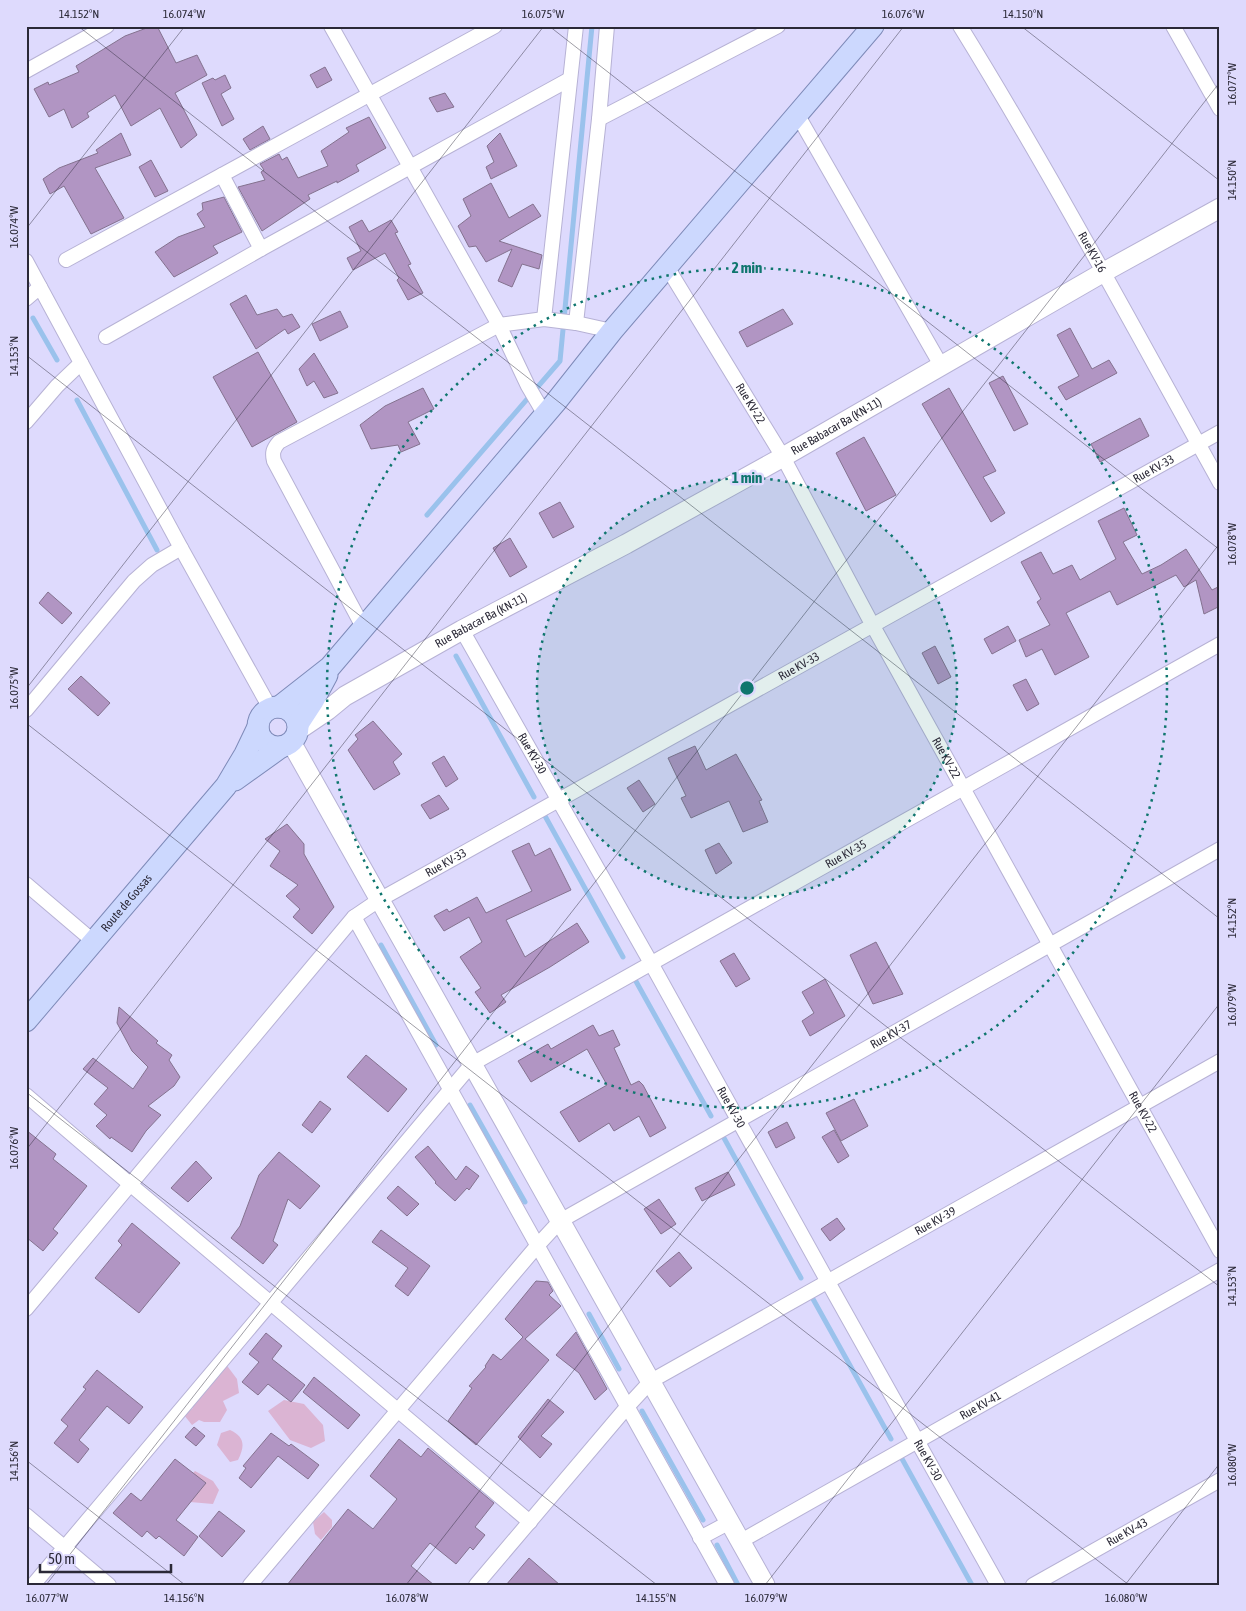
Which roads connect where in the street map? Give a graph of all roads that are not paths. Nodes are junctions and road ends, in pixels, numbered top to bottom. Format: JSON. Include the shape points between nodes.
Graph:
{"nodes":[{"id":1,"x":108,"y":26,"type":"edge"},
{"id":2,"x":331,"y":26,"type":"edge"},
{"id":3,"x":495,"y":26,"type":"edge"},
{"id":4,"x":576,"y":26,"type":"edge"},
{"id":5,"x":607,"y":26,"type":"edge"},
{"id":6,"x":778,"y":26,"type":"edge"},
{"id":7,"x":873,"y":26,"type":"edge"},
{"id":8,"x":960,"y":26,"type":"edge"},
{"id":9,"x":1176,"y":27,"type":"edge"},
{"id":10,"x":26,"y":71,"type":"edge"},
{"id":11,"x":570,"y":80,"type":"junction"},
{"id":12,"x":369,"y":95,"type":"junction"},
{"id":13,"x":1220,"y":109,"type":"edge"},
{"id":14,"x":797,"y":114,"type":"junction"},
{"id":15,"x":599,"y":119,"type":"junction"},
{"id":16,"x":410,"y":167,"type":"junction"},
{"id":17,"x":222,"y":175,"type":"junction"},
{"id":18,"x":1220,"y":208,"type":"edge"},
{"id":19,"x":261,"y":249,"type":"junction"},
{"id":20,"x":66,"y":260,"type":"dead end"},
{"id":21,"x":26,"y":261,"type":"edge"},
{"id":22,"x":667,"y":267,"type":"junction"},
{"id":23,"x":1104,"y":272,"type":"junction"},
{"id":24,"x":40,"y":287,"type":"junction"},
{"id":25,"x":26,"y":299,"type":"edge"},
{"id":26,"x":548,"y":319,"type":"junction"},
{"id":27,"x":572,"y":322,"type":"junction"},
{"id":28,"x":499,"y":325,"type":"junction"},
{"id":29,"x":612,"y":331,"type":"junction"},
{"id":30,"x":106,"y":338,"type":"dead end"},
{"id":31,"x":81,"y":363,"type":"junction"},
{"id":32,"x":942,"y":367,"type":"junction"},
{"id":33,"x":542,"y":409,"type":"junction"},
{"id":34,"x":26,"y":422,"type":"edge"},
{"id":35,"x":1220,"y":432,"type":"edge"},
{"id":36,"x":1198,"y":444,"type":"junction"},
{"id":37,"x":783,"y":457,"type":"junction"},
{"id":38,"x":1220,"y":483,"type":"edge"},
{"id":39,"x":181,"y":548,"type":"junction"},
{"id":40,"x":873,"y":626,"type":"junction"},
{"id":41,"x":363,"y":627,"type":"junction"},
{"id":42,"x":462,"y":630,"type":"junction"},
{"id":43,"x":1220,"y":644,"type":"edge"},
{"id":44,"x":330,"y":667,"type":"junction"},
{"id":45,"x":346,"y":696,"type":"junction"},
{"id":46,"x":313,"y":701,"type":"junction"},
{"id":47,"x":275,"y":708,"type":"junction"},
{"id":48,"x":26,"y":710,"type":"edge"},
{"id":49,"x":258,"y":727,"type":"junction"},
{"id":50,"x":292,"y":736,"type":"junction"},
{"id":51,"x":226,"y":786,"type":"junction"},
{"id":52,"x":963,"y":788,"type":"junction"},
{"id":53,"x":559,"y":800,"type":"junction"},
{"id":54,"x":1220,"y":849,"type":"edge"},
{"id":55,"x":26,"y":884,"type":"edge"},
{"id":56,"x":380,"y":900,"type":"junction"},
{"id":57,"x":354,"y":917,"type":"junction"},
{"id":58,"x":93,"y":941,"type":"junction"},
{"id":59,"x":1050,"y":945,"type":"junction"},
{"id":60,"x":652,"y":963,"type":"junction"},
{"id":61,"x":26,"y":1021,"type":"edge"},
{"id":62,"x":1220,"y":1061,"type":"edge"},
{"id":63,"x":472,"y":1064,"type":"junction"},
{"id":64,"x":450,"y":1089,"type":"junction"},
{"id":65,"x":26,"y":1095,"type":"edge"},
{"id":66,"x":1139,"y":1106,"type":"junction"},
{"id":67,"x":739,"y":1120,"type":"junction"},
{"id":68,"x":131,"y":1185,"type":"junction"},
{"id":69,"x":560,"y":1221,"type":"junction"},
{"id":70,"x":537,"y":1246,"type":"junction"},
{"id":71,"x":1220,"y":1251,"type":"edge"},
{"id":72,"x":1220,"y":1270,"type":"edge"},
{"id":73,"x":828,"y":1282,"type":"junction"},
{"id":74,"x":271,"y":1302,"type":"junction"},
{"id":75,"x":26,"y":1309,"type":"edge"},
{"id":76,"x":651,"y":1381,"type":"junction"},
{"id":77,"x":627,"y":1406,"type":"junction"},
{"id":78,"x":399,"y":1410,"type":"junction"},
{"id":79,"x":917,"y":1441,"type":"junction"},
{"id":80,"x":1220,"y":1480,"type":"edge"},
{"id":81,"x":26,"y":1515,"type":"edge"},
{"id":82,"x":530,"y":1522,"type":"junction"},
{"id":83,"x":730,"y":1522,"type":"junction"},
{"id":84,"x":700,"y":1538,"type":"junction"},
{"id":85,"x":741,"y":1541,"type":"junction"},
{"id":86,"x":64,"y":1547,"type":"junction"},
{"id":87,"x":33,"y":1585,"type":"edge"},
{"id":88,"x":109,"y":1585,"type":"edge"},
{"id":89,"x":250,"y":1585,"type":"edge"},
{"id":90,"x":476,"y":1585,"type":"edge"},
{"id":91,"x":726,"y":1585,"type":"edge"},
{"id":92,"x":765,"y":1585,"type":"edge"},
{"id":93,"x":998,"y":1585,"type":"edge"},
{"id":94,"x":1033,"y":1585,"type":"edge"}],
"edges":[{"from":1,"to":10,"type":"street"},
{"from":2,"to":12,"type":"street"},
{"from":3,"to":12,"type":"street"},
{"from":4,"to":11,"type":"street"},
{"from":5,"to":15,"type":"street"},
{"from":6,"to":15,"type":"street"},
{"from":7,"to":14,"type":"main road"},
{"from":8,"to":23,"type":"street","name":"Rue KV-16"},
{"from":9,"to":13,"type":"street"},
{"from":11,"to":16,"type":"street"},
{"from":11,"to":26,"type":"street"},
{"from":12,"to":16,"type":"street"},
{"from":12,"to":17,"type":"street"},
{"from":14,"to":22,"type":"main road"},
{"from":14,"to":32,"type":"street"},
{"from":15,"to":27,"type":"street"},
{"from":16,"to":19,"type":"street"},
{"from":16,"to":28,"type":"street"},
{"from":17,"to":19,"type":"street"},
{"from":17,"to":20,"type":"street"},
{"from":18,"to":23,"type":"street","name":"Rue Babacar Ba (KN-11)"},
{"from":19,"to":30,"type":"street"},
{"from":21,"to":24,"type":"street"},
{"from":22,"to":29,"type":"main road"},
{"from":22,"to":37,"type":"street","name":"Rue KV-22"},
{"from":23,"to":32,"type":"street","name":"Rue Babacar Ba (KN-11)"},
{"from":23,"to":36,"type":"street","name":"Rue KV-16"},
{"from":24,"to":25,"type":"street"},
{"from":24,"to":31,"type":"street"},
{"from":26,"to":27,"type":"street"},
{"from":26,"to":28,"type":"street"},
{"from":27,"to":29,"type":"street"},
{"from":28,"to":33,"type":"street"},
{"from":28,"to":41,"type":"street","via":[[275,447],[274,461]]},
{"from":29,"to":33,"type":"main road"},
{"from":31,"to":34,"type":"street"},
{"from":31,"to":39,"type":"street"},
{"from":32,"to":37,"type":"street","name":"Rue Babacar Ba (KN-11)"},
{"from":33,"to":41,"type":"main road"},
{"from":35,"to":36,"type":"street","name":"Rue KV-33"},
{"from":36,"to":38,"type":"street","name":"Rue KV-16"},
{"from":36,"to":40,"type":"street","name":"Rue KV-33"},
{"from":37,"to":40,"type":"street","name":"Rue KV-22"},
{"from":37,"to":42,"type":"street","name":"Rue Babacar Ba (KN-11)"},
{"from":39,"to":47,"type":"street"},
{"from":39,"to":48,"type":"street","via":[[134,581]]},
{"from":40,"to":52,"type":"street","name":"Rue KV-22"},
{"from":40,"to":53,"type":"street","name":"Rue KV-33"},
{"from":41,"to":44,"type":"main road"},
{"from":42,"to":45,"type":"street","name":"Rue Babacar Ba (KN-11)"},
{"from":42,"to":53,"type":"street","name":"Rue KV-30"},
{"from":43,"to":52,"type":"street","name":"Rue KV-35"},
{"from":44,"to":46,"type":"main road"},
{"from":44,"to":47,"type":"main road"},
{"from":45,"to":46,"type":"street"},
{"from":45,"to":50,"type":"street"},
{"from":46,"to":50,"type":"main road"},
{"from":47,"to":49,"type":"main road","via":[[261,716]]},
{"from":47,"to":50,"type":"main road","via":[[291,712]]},
{"from":49,"to":50,"type":"main road","via":[[270,745]]},
{"from":49,"to":51,"type":"main road"},
{"from":50,"to":51,"type":"main road"},
{"from":50,"to":56,"type":"street"},
{"from":51,"to":58,"type":"main road","name":"Route de Gossas"},
{"from":52,"to":59,"type":"street","name":"Rue KV-22"},
{"from":52,"to":60,"type":"street","name":"Rue KV-35"},
{"from":53,"to":56,"type":"street","name":"Rue KV-33"},
{"from":53,"to":60,"type":"street","name":"Rue KV-30"},
{"from":54,"to":59,"type":"street","name":"Rue KV-37"},
{"from":55,"to":58,"type":"street"},
{"from":56,"to":57,"type":"street","name":"Rue KV-33"},
{"from":56,"to":63,"type":"street"},
{"from":57,"to":64,"type":"street"},
{"from":57,"to":68,"type":"street","name":"Rue KV-33"},
{"from":58,"to":61,"type":"main road","name":"Route de Gossas"},
{"from":59,"to":66,"type":"street","name":"Rue KV-22"},
{"from":59,"to":67,"type":"street","name":"Rue KV-37"},
{"from":60,"to":63,"type":"street","name":"Rue KV-35"},
{"from":60,"to":67,"type":"street","name":"Rue KV-30"},
{"from":62,"to":66,"type":"street","name":"Rue KV-39"},
{"from":63,"to":64,"type":"street","name":"Rue KV-35"},
{"from":63,"to":69,"type":"street"},
{"from":64,"to":70,"type":"street"},
{"from":64,"to":74,"type":"street","name":"Rue KV-35"},
{"from":65,"to":68,"type":"street"},
{"from":66,"to":71,"type":"street","name":"Rue KV-22"},
{"from":66,"to":73,"type":"street","name":"Rue KV-39"},
{"from":67,"to":69,"type":"street","name":"Rue KV-37"},
{"from":67,"to":73,"type":"street","name":"Rue KV-30"},
{"from":68,"to":74,"type":"street"},
{"from":68,"to":75,"type":"street","name":"Rue KV-33"},
{"from":69,"to":70,"type":"street","name":"Rue KV-37"},
{"from":69,"to":76,"type":"street"},
{"from":70,"to":77,"type":"street"},
{"from":70,"to":78,"type":"street","name":"Rue KV-37"},
{"from":72,"to":79,"type":"street","name":"Rue KV-41"},
{"from":73,"to":76,"type":"street","name":"Rue KV-39"},
{"from":73,"to":79,"type":"street","name":"Rue KV-30"},
{"from":74,"to":78,"type":"street"},
{"from":74,"to":86,"type":"street","name":"Rue KV-35"},
{"from":76,"to":77,"type":"street","name":"Rue KV-39"},
{"from":76,"to":83,"type":"street"},
{"from":77,"to":82,"type":"street","name":"Rue KV-39"},
{"from":77,"to":84,"type":"street"},
{"from":78,"to":82,"type":"street"},
{"from":78,"to":89,"type":"street","name":"Rue KV-37"},
{"from":79,"to":85,"type":"street","name":"Rue KV-41"},
{"from":79,"to":93,"type":"street","name":"Rue KV-30"},
{"from":80,"to":94,"type":"street","name":"Rue KV-43"},
{"from":81,"to":86,"type":"street"},
{"from":82,"to":90,"type":"street","name":"Rue KV-39"},
{"from":83,"to":84,"type":"street"},
{"from":83,"to":85,"type":"street"},
{"from":84,"to":91,"type":"street"},
{"from":85,"to":92,"type":"street"},
{"from":86,"to":87,"type":"street","name":"Rue KV-35"},
{"from":86,"to":88,"type":"street"}]}
